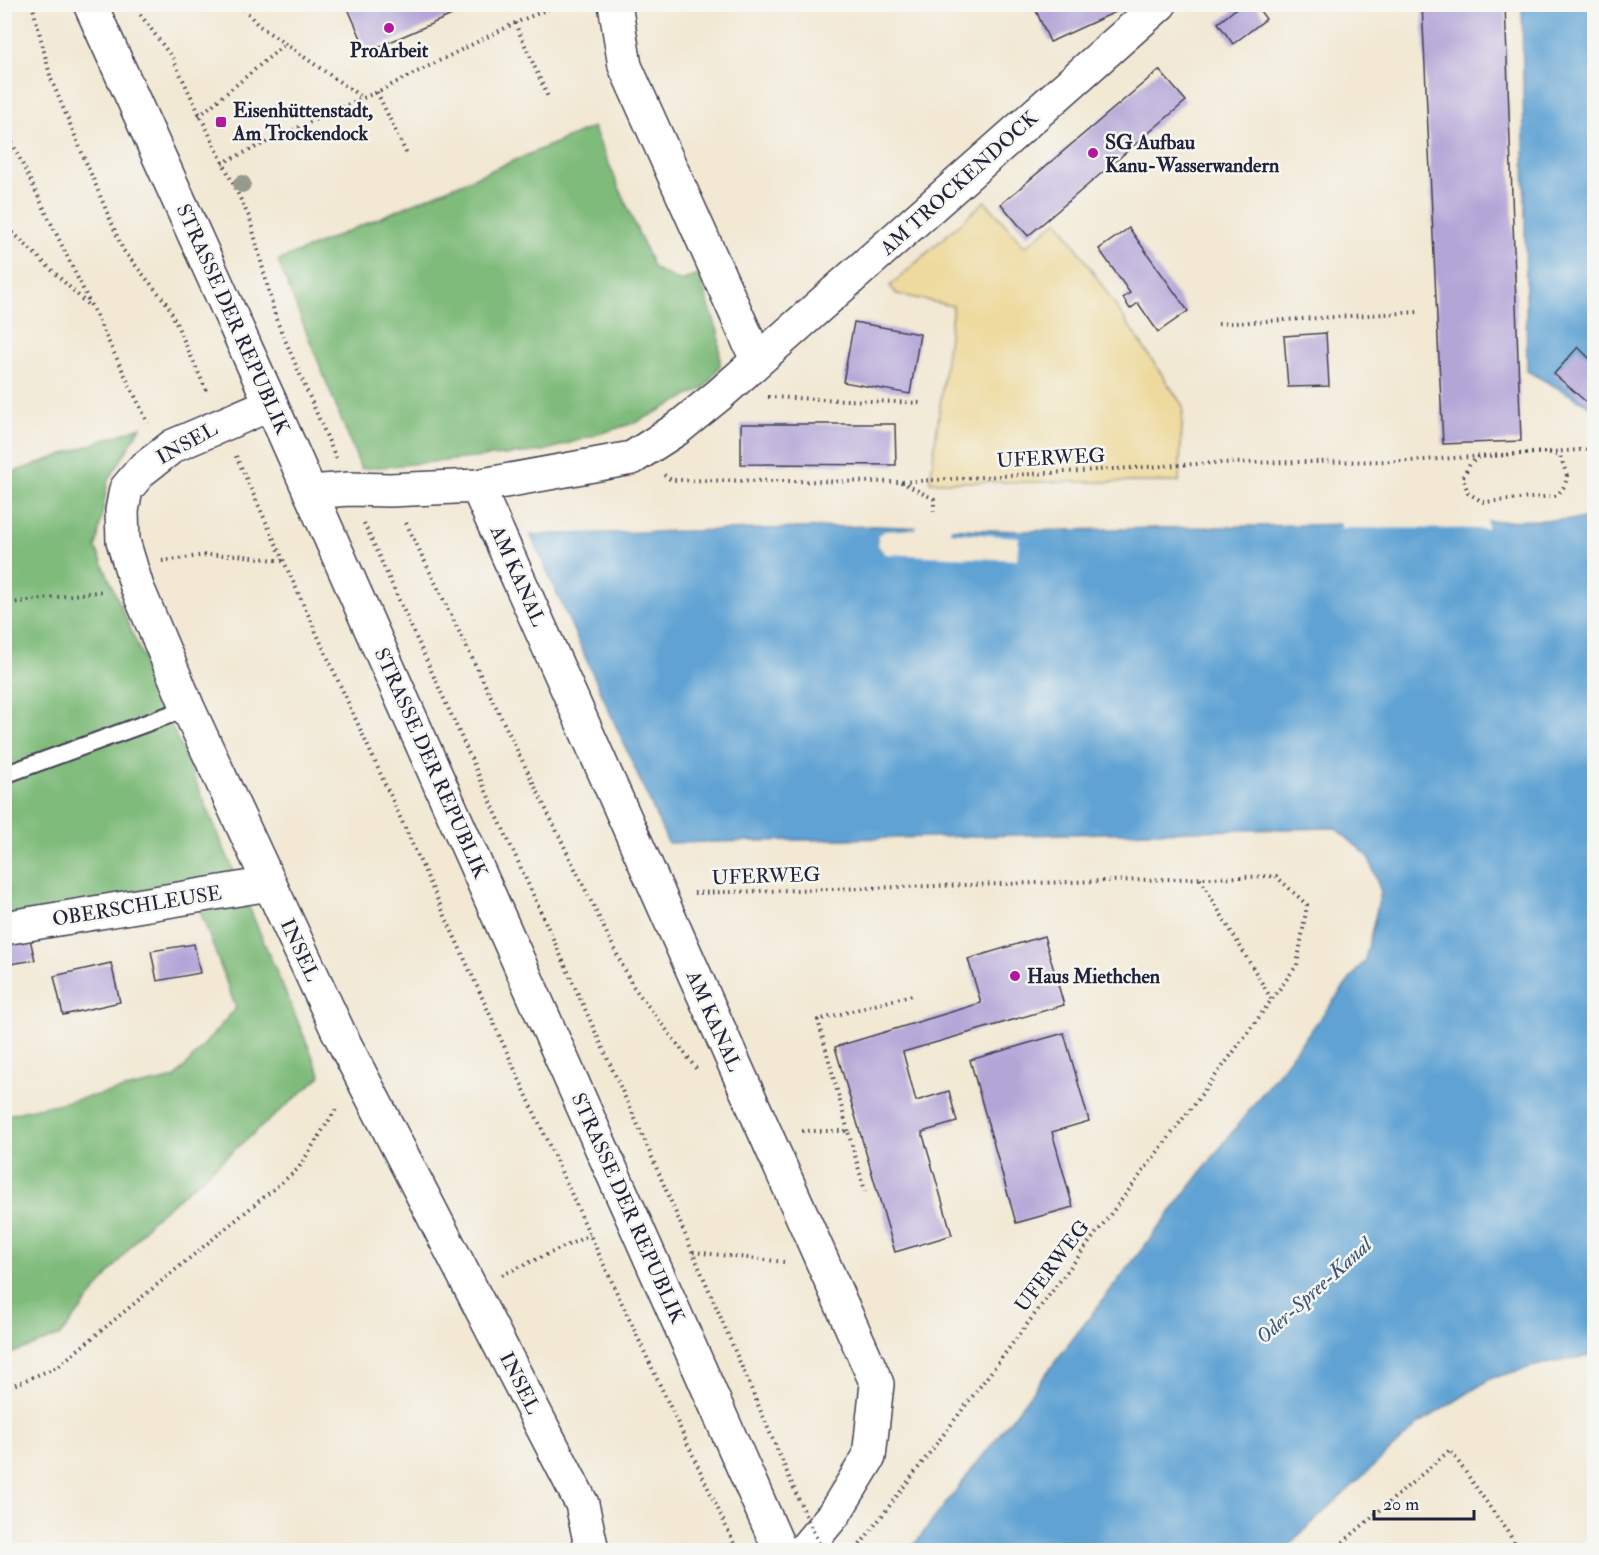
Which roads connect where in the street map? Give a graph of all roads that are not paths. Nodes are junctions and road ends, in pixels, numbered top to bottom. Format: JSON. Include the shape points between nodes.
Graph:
{"nodes":[{"id":1,"x":90,"y":4,"type":"edge"},
{"id":2,"x":615,"y":4,"type":"edge"},
{"id":3,"x":1160,"y":4,"type":"edge"},
{"id":4,"x":757,"y":360,"type":"junction"},
{"id":5,"x":271,"y":404,"type":"junction"},
{"id":6,"x":477,"y":486,"type":"junction"},
{"id":7,"x":310,"y":492,"type":"junction"},
{"id":8,"x":188,"y":708,"type":"junction"},
{"id":9,"x":4,"y":775,"type":"edge"},
{"id":10,"x":269,"y":884,"type":"junction"},
{"id":11,"x":4,"y":928,"type":"edge"},
{"id":12,"x":774,"y":1537,"type":"edge"},
{"id":13,"x":592,"y":1551,"type":"edge"},
{"id":14,"x":804,"y":1551,"type":"edge"}],
"edges":[{"from":1,"to":5,"type":"street","name":"STRASSE DER REPUBLIK"},
{"from":2,"to":4,"type":"street","via":[[625,66]]},
{"from":3,"to":4,"type":"street","name":"AM TROCKENDOCK"},
{"from":4,"to":6,"type":"street","name":"AM TROCKENDOCK","via":[[677,429],[632,458]]},
{"from":5,"to":7,"type":"street","name":"STRASSE DER REPUBLIK"},
{"from":5,"to":8,"type":"street","name":"INSEL","via":[[173,446],[142,470],[126,489],[123,541],[134,578]]},
{"from":6,"to":7,"type":"street","name":"AM TROCKENDOCK"},
{"from":6,"to":14,"type":"street","name":"AM KANAL","via":[[877,1384],[868,1457],[834,1514]]},
{"from":7,"to":12,"type":"street","name":"STRASSE DER REPUBLIK"},
{"from":8,"to":9,"type":"lane"},
{"from":8,"to":10,"type":"street","name":"INSEL"},
{"from":10,"to":11,"type":"street","name":"OBERSCHLEUSE"},
{"from":10,"to":13,"type":"street","name":"INSEL","via":[[358,1072],[582,1504]]}]}
